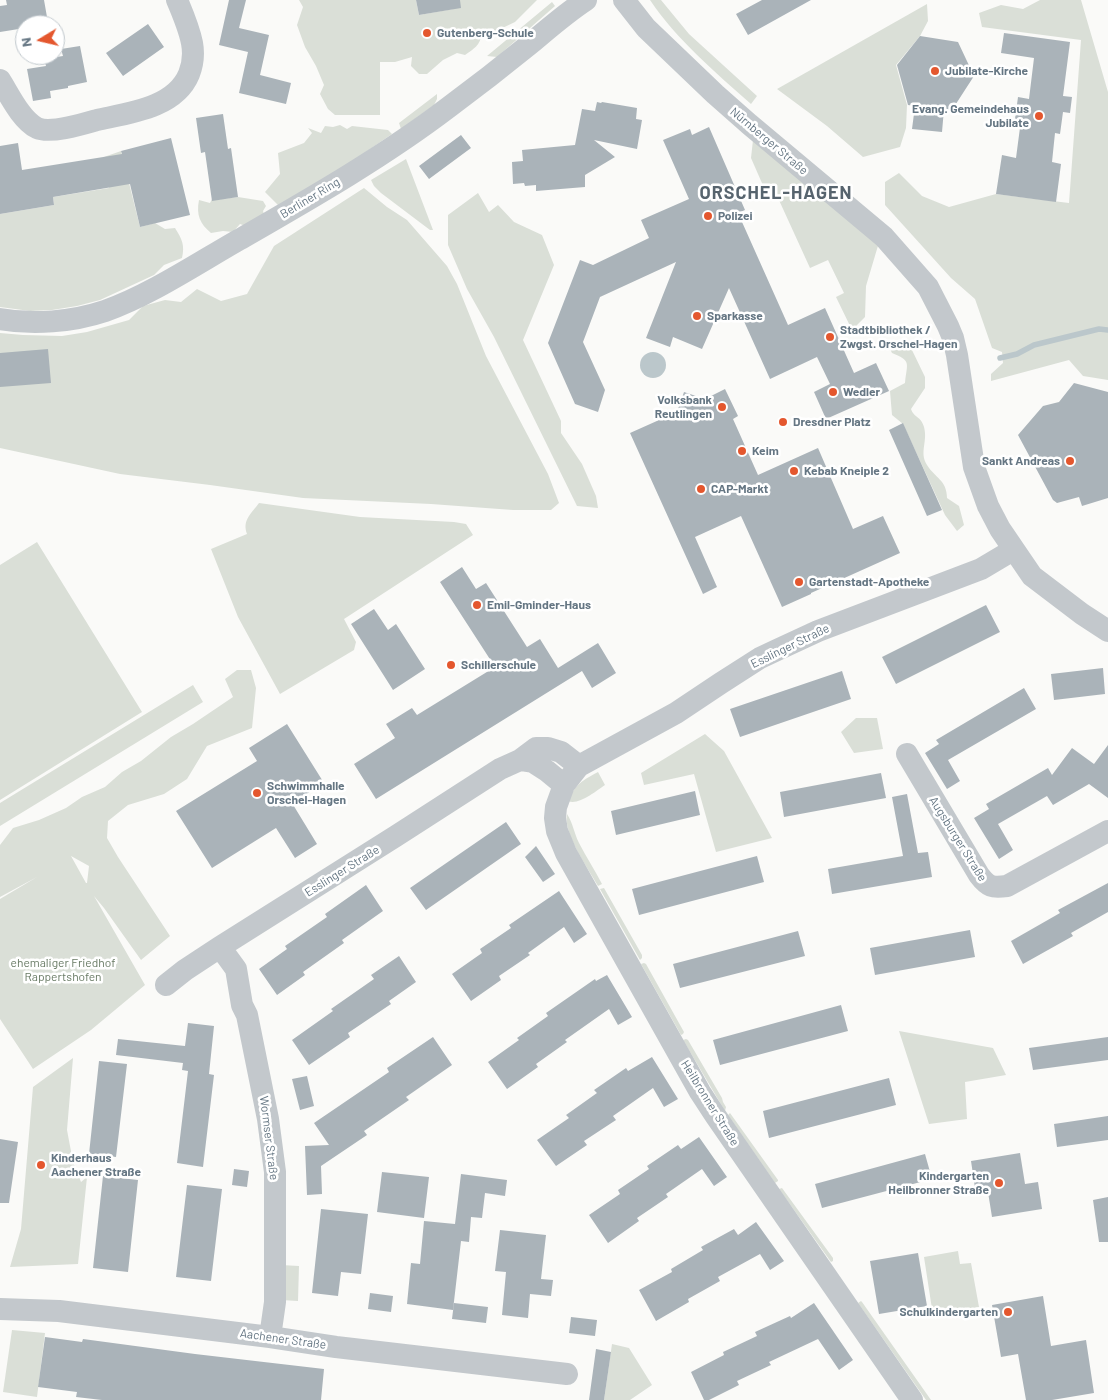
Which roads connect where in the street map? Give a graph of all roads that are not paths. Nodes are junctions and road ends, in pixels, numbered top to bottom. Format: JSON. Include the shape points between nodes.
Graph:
{"nodes":[{"id":1,"x":177,"y":0,"type":"edge"},
{"id":2,"x":586,"y":0,"type":"edge"},
{"id":3,"x":624,"y":0,"type":"edge"},
{"id":4,"x":0,"y":80,"type":"edge"},
{"id":5,"x":0,"y":318,"type":"edge"},
{"id":6,"x":1013,"y":550,"type":"junction"},
{"id":7,"x":1108,"y":631,"type":"edge"},
{"id":8,"x":907,"y":754,"type":"dead end"},
{"id":9,"x":520,"y":760,"type":"junction"},
{"id":10,"x":579,"y":766,"type":"junction"},
{"id":11,"x":564,"y":785,"type":"junction"},
{"id":12,"x":1108,"y":831,"type":"edge"},
{"id":13,"x":220,"y":947,"type":"junction"},
{"id":14,"x":166,"y":985,"type":"dead end"},
{"id":15,"x":0,"y":1309,"type":"edge"},
{"id":16,"x":270,"y":1337,"type":"junction"},
{"id":17,"x":566,"y":1374,"type":"dead end"},
{"id":18,"x":912,"y":1400,"type":"edge"}],
"edges":[{"from":1,"to":4,"type":"street","via":[[193,45],[189,74],[172,96],[151,106],[45,130],[30,123]]},
{"from":2,"to":5,"type":"street","name":"Berliner Ring","via":[[403,141],[157,286],[104,311],[78,318],[29,322]]},
{"from":3,"to":6,"type":"street","name":"Nürnberger Straße","via":[[662,44],[749,124],[884,237],[928,287],[953,338],[974,467],[988,506]]},
{"from":6,"to":7,"type":"street","name":"Nürnberger Straße","via":[[1032,576]]},
{"from":6,"to":10,"type":"street","name":"Esslinger Straße","via":[[981,569],[818,630],[776,650],[676,713]]},
{"from":8,"to":12,"type":"street","name":"Augsburger Straße","via":[[987,885],[1007,886]]},
{"from":9,"to":10,"type":"street","name":"Esslinger Straße","via":[[536,748],[548,748],[561,752]]},
{"from":9,"to":11,"type":"street","via":[[533,762]]},
{"from":9,"to":13,"type":"street","name":"Esslinger Straße","via":[[500,769]]},
{"from":10,"to":11,"type":"street","name":"Esslinger Straße"},
{"from":11,"to":18,"type":"street","name":"Heilbronner Straße","via":[[555,818],[563,847],[670,1038],[715,1115]]},
{"from":13,"to":14,"type":"street","name":"Esslinger Straße"},
{"from":13,"to":16,"type":"street","name":"Wormser Straße","via":[[236,969],[274,1156],[275,1302]]},
{"from":15,"to":16,"type":"street","name":"Aachener Straße","via":[[59,1311]]},
{"from":16,"to":17,"type":"street","name":"Aachener Straße"}]}
